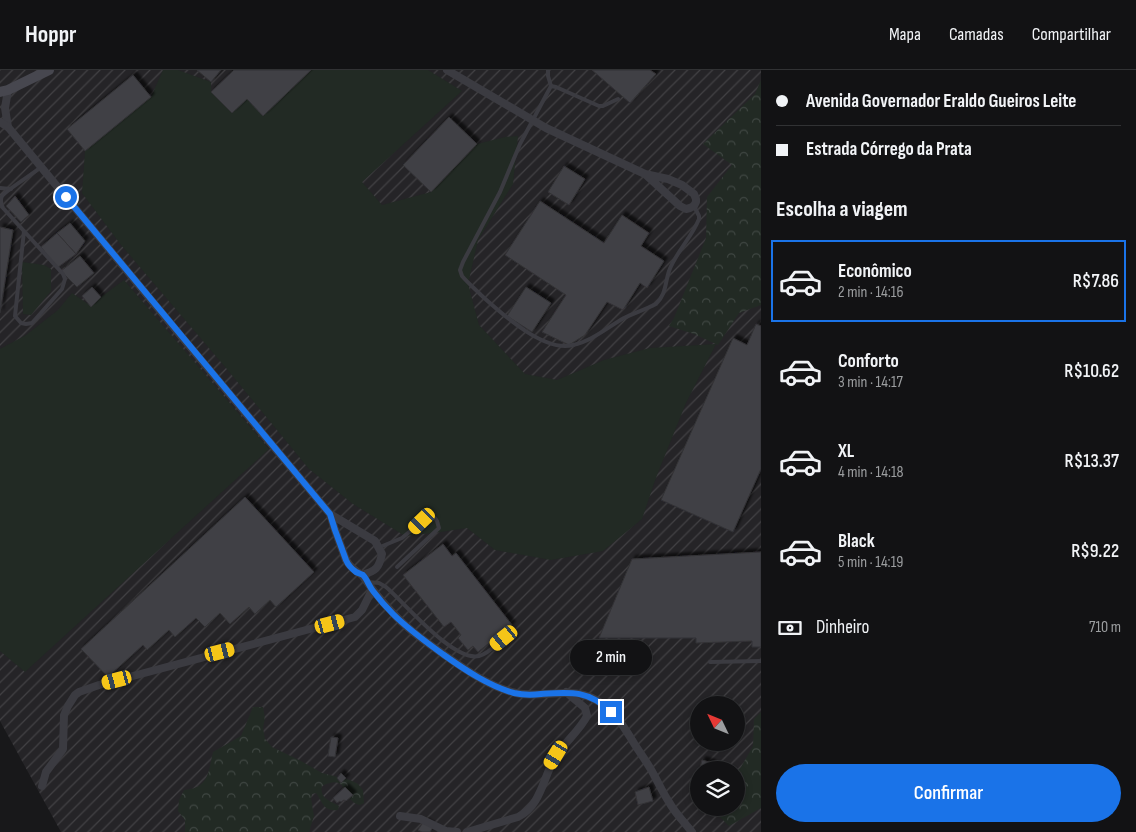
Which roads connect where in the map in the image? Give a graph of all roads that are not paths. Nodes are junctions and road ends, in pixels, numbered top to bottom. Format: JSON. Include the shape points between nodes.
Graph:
{"nodes":[{"id":1,"x":48,"y":70,"type":"edge"},
{"id":2,"x":447,"y":70,"type":"edge"},
{"id":3,"x":548,"y":70,"type":"edge"},
{"id":4,"x":457,"y":72,"type":"edge"},
{"id":5,"x":551,"y":86,"type":"junction"},
{"id":6,"x":4,"y":91,"type":"edge"},
{"id":7,"x":618,"y":99,"type":"dead end"},
{"id":8,"x":532,"y":120,"type":"junction"},
{"id":9,"x":0,"y":122,"type":"edge"},
{"id":10,"x":8,"y":127,"type":"junction"},
{"id":11,"x":41,"y":167,"type":"junction"},
{"id":12,"x":644,"y":174,"type":"junction"},
{"id":13,"x":0,"y":188,"type":"edge"},
{"id":14,"x":11,"y":189,"type":"junction"},
{"id":15,"x":694,"y":206,"type":"junction"},
{"id":16,"x":24,"y":231,"type":"junction"},
{"id":17,"x":330,"y":514,"type":"junction"},
{"id":18,"x":380,"y":547,"type":"junction"},
{"id":19,"x":397,"y":567,"type":"dead end"},
{"id":20,"x":362,"y":575,"type":"junction"},
{"id":21,"x":367,"y":582,"type":"junction"},
{"id":22,"x":372,"y":590,"type":"junction"},
{"id":23,"x":504,"y":638,"type":"dead end"},
{"id":24,"x":761,"y":661,"type":"edge"},
{"id":25,"x":710,"y":662,"type":"dead end"},
{"id":26,"x":566,"y":692,"type":"junction"},
{"id":27,"x":42,"y":786,"type":"dead end"},
{"id":28,"x":400,"y":816,"type":"dead end"},
{"id":29,"x":457,"y":832,"type":"edge"},
{"id":30,"x":467,"y":832,"type":"edge"},
{"id":31,"x":692,"y":832,"type":"edge"}],
"edges":[{"from":1,"to":6,"type":"street"},
{"from":2,"to":4,"type":"street"},
{"from":3,"to":5,"type":"lane"},
{"from":4,"to":8,"type":"street"},
{"from":5,"to":7,"type":"lane","via":[[599,106]]},
{"from":5,"to":8,"type":"lane"},
{"from":6,"to":10,"type":"street"},
{"from":8,"to":12,"type":"street"},
{"from":8,"to":15,"type":"lane","via":[[460,270],[465,280],[502,314],[531,335],[558,346],[573,346],[656,304],[662,298],[673,262],[698,222],[700,216]]},
{"from":9,"to":10,"type":"street"},
{"from":10,"to":11,"type":"street"},
{"from":11,"to":14,"type":"lane"},
{"from":11,"to":17,"type":"street"},
{"from":12,"to":15,"type":"street","via":[[680,206]]},
{"from":12,"to":15,"type":"street","via":[[682,185],[694,194]]},
{"from":13,"to":14,"type":"lane"},
{"from":14,"to":16,"type":"lane","via":[[2,197],[1,203]]},
{"from":16,"to":16,"type":"lane","via":[[65,278],[62,289],[32,323],[26,324],[15,316]]},
{"from":17,"to":18,"type":"street"},
{"from":17,"to":20,"type":"street","via":[[346,560]]},
{"from":18,"to":19,"type":"lane","via":[[402,538],[426,518],[435,518],[439,528]]},
{"from":18,"to":20,"type":"street","via":[[382,554],[378,567]]},
{"from":20,"to":21,"type":"street"},
{"from":21,"to":22,"type":"street"},
{"from":21,"to":23,"type":"lane","via":[[386,587],[445,643],[466,655],[484,655]]},
{"from":22,"to":26,"type":"street","via":[[410,629],[482,679],[515,693]]},
{"from":22,"to":27,"type":"street","via":[[355,617],[79,692],[64,715],[63,749],[46,772]]},
{"from":24,"to":25,"type":"lane"},
{"from":26,"to":30,"type":"street","via":[[586,708],[587,716],[554,760],[539,796],[518,817]]},
{"from":26,"to":31,"type":"street","via":[[597,701],[619,719],[670,805]]},
{"from":28,"to":29,"type":"street","via":[[421,819],[446,831]]}]}
